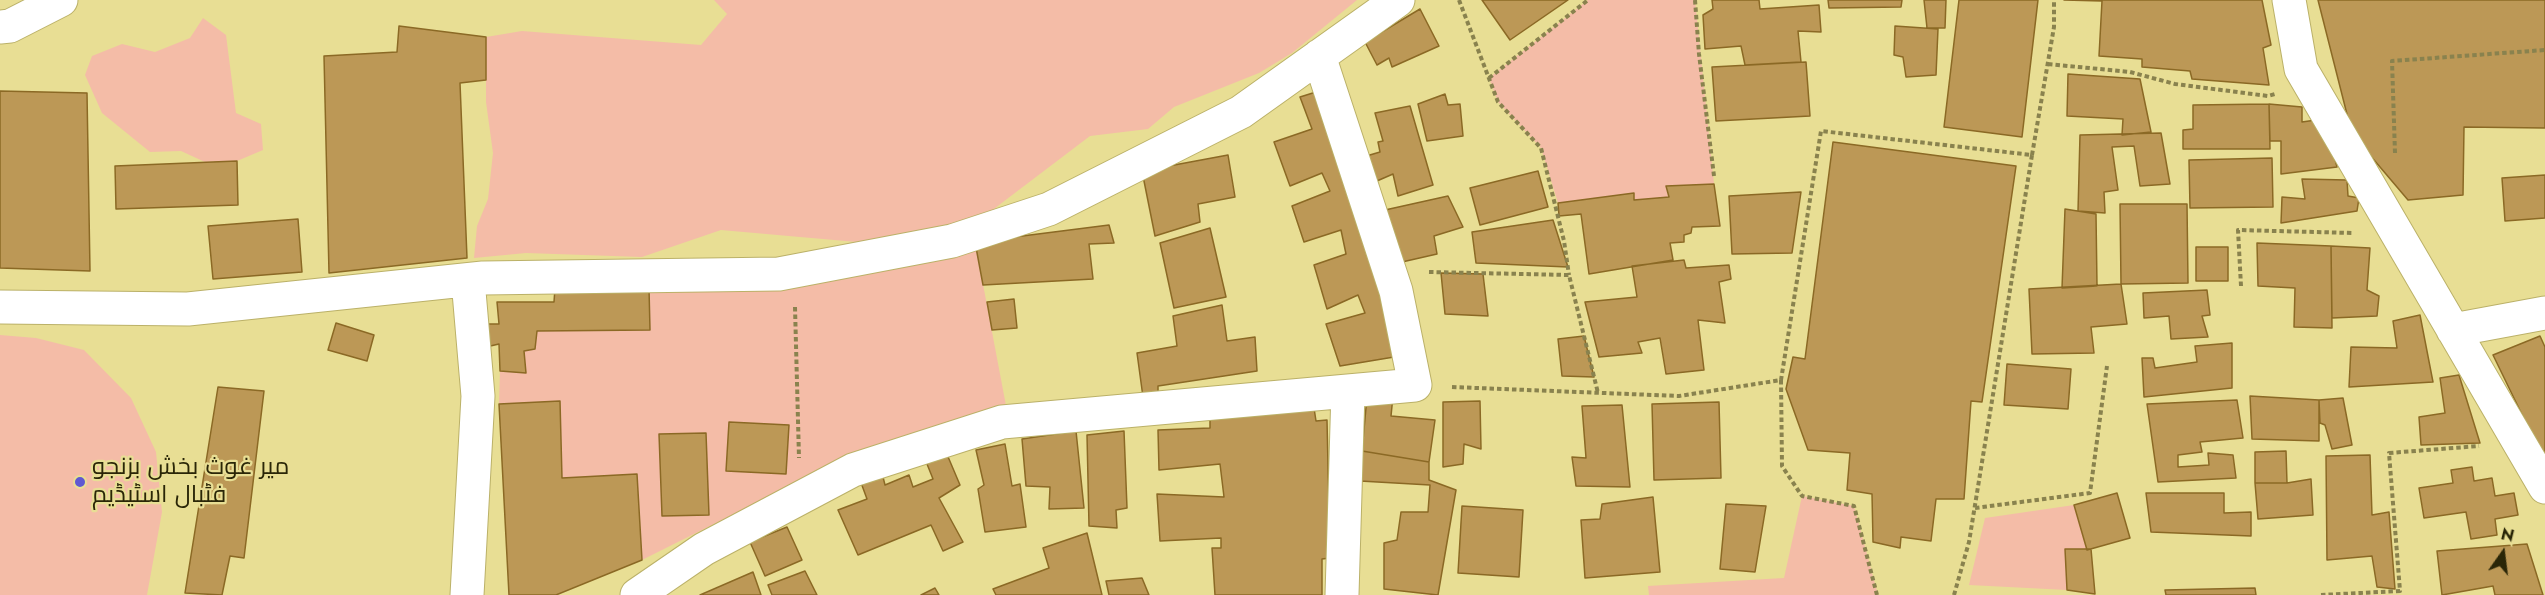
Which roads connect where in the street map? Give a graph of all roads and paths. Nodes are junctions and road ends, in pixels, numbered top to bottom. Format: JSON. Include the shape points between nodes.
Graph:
{"nodes":[{"id":1,"x":61,"y":0,"type":"edge"},
{"id":2,"x":1398,"y":0,"type":"edge"},
{"id":3,"x":1459,"y":0,"type":"edge"},
{"id":4,"x":1588,"y":0,"type":"edge"},
{"id":5,"x":1695,"y":0,"type":"edge"},
{"id":6,"x":2055,"y":0,"type":"edge"},
{"id":7,"x":2289,"y":0,"type":"edge"},
{"id":8,"x":0,"y":27,"type":"edge"},
{"id":9,"x":2545,"y":50,"type":"edge"},
{"id":10,"x":1319,"y":56,"type":"junction"},
{"id":11,"x":2048,"y":64,"type":"junction"},
{"id":12,"x":1489,"y":78,"type":"junction"},
{"id":13,"x":2310,"y":85,"type":"junction"},
{"id":14,"x":2032,"y":156,"type":"junction"},
{"id":15,"x":2395,"y":165,"type":"dead end"},
{"id":16,"x":1714,"y":176,"type":"dead end"},
{"id":17,"x":2397,"y":234,"type":"junction"},
{"id":18,"x":794,"y":271,"type":"junction"},
{"id":19,"x":1390,"y":271,"type":"junction"},
{"id":20,"x":1569,"y":275,"type":"junction"},
{"id":21,"x":468,"y":280,"type":"junction"},
{"id":22,"x":2241,"y":286,"type":"dead end"},
{"id":23,"x":0,"y":307,"type":"edge"},
{"id":24,"x":2545,"y":313,"type":"edge"},
{"id":25,"x":2453,"y":330,"type":"junction"},
{"id":26,"x":2107,"y":366,"type":"dead end"},
{"id":27,"x":1781,"y":380,"type":"junction"},
{"id":28,"x":1415,"y":385,"type":"junction"},
{"id":29,"x":1348,"y":391,"type":"junction"},
{"id":30,"x":1598,"y":393,"type":"junction"},
{"id":31,"x":2518,"y":442,"type":"junction"},
{"id":32,"x":2545,"y":487,"type":"edge"},
{"id":33,"x":801,"y":498,"type":"junction"},
{"id":34,"x":1975,"y":508,"type":"junction"},
{"id":35,"x":467,"y":595,"type":"edge"},
{"id":36,"x":637,"y":595,"type":"edge"},
{"id":37,"x":1342,"y":595,"type":"edge"},
{"id":38,"x":1877,"y":595,"type":"edge"},
{"id":39,"x":1954,"y":595,"type":"edge"},
{"id":40,"x":2321,"y":595,"type":"edge"}],
"edges":[{"from":1,"to":8,"type":"street","via":[[10,26]]},
{"from":2,"to":10,"type":"street"},
{"from":3,"to":12,"type":"path"},
{"from":4,"to":12,"type":"path"},
{"from":5,"to":16,"type":"path"},
{"from":6,"to":11,"type":"path"},
{"from":7,"to":13,"type":"street","via":[[2301,69]]},
{"from":9,"to":15,"type":"path","via":[[2392,61]]},
{"from":10,"to":18,"type":"street","via":[[1241,112],[1049,209],[952,241]]},
{"from":10,"to":19,"type":"street"},
{"from":11,"to":13,"type":"path","via":[[2130,72],[2175,84],[2268,96]]},
{"from":11,"to":14,"type":"path"},
{"from":12,"to":20,"type":"path","via":[[1498,102],[1541,147]]},
{"from":13,"to":17,"type":"street"},
{"from":14,"to":27,"type":"path","via":[[1821,131]]},
{"from":14,"to":34,"type":"path"},
{"from":17,"to":22,"type":"path","via":[[2238,230]]},
{"from":17,"to":25,"type":"street"},
{"from":18,"to":21,"type":"street"},
{"from":18,"to":33,"type":"path"},
{"from":19,"to":20,"type":"path"},
{"from":19,"to":28,"type":"street"},
{"from":20,"to":30,"type":"path"},
{"from":21,"to":23,"type":"street","via":[[188,309]]},
{"from":21,"to":35,"type":"street","via":[[478,396]]},
{"from":24,"to":25,"type":"street"},
{"from":25,"to":31,"type":"street"},
{"from":26,"to":34,"type":"path","via":[[2090,493]]},
{"from":27,"to":30,"type":"path","via":[[1678,396]]},
{"from":27,"to":38,"type":"path","via":[[1782,466],[1802,496],[1854,506]]},
{"from":28,"to":29,"type":"street"},
{"from":28,"to":30,"type":"path"},
{"from":29,"to":33,"type":"street","via":[[1002,422],[853,470]]},
{"from":29,"to":37,"type":"street"},
{"from":31,"to":32,"type":"street"},
{"from":31,"to":40,"type":"path","via":[[2389,453],[2400,591]]},
{"from":33,"to":36,"type":"street","via":[[704,549]]},
{"from":34,"to":39,"type":"path"}]}
